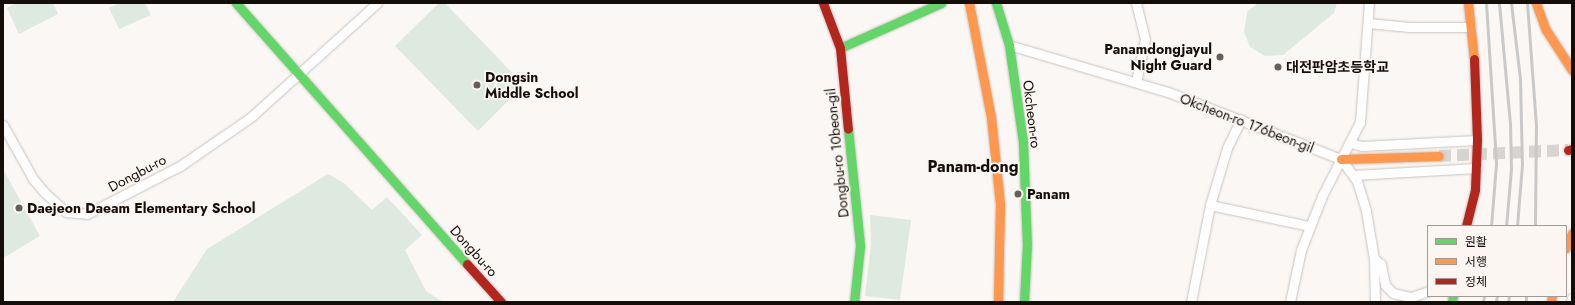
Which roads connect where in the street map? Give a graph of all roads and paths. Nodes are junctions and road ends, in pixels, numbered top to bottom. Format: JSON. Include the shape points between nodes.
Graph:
{"nodes":[{"id":1,"x":236,"y":3,"type":"edge"},
{"id":2,"x":377,"y":3,"type":"edge"},
{"id":3,"x":823,"y":3,"type":"edge"},
{"id":4,"x":941,"y":3,"type":"edge"},
{"id":5,"x":969,"y":3,"type":"edge"},
{"id":6,"x":996,"y":3,"type":"edge"},
{"id":7,"x":1136,"y":3,"type":"edge"},
{"id":8,"x":1369,"y":3,"type":"edge"},
{"id":9,"x":1468,"y":3,"type":"edge"},
{"id":10,"x":1536,"y":3,"type":"edge"},
{"id":11,"x":1368,"y":23,"type":"junction"},
{"id":12,"x":1470,"y":27,"type":"junction"},
{"id":13,"x":1009,"y":45,"type":"junction"},
{"id":14,"x":840,"y":48,"type":"junction"},
{"id":15,"x":1572,"y":70,"type":"edge"},
{"id":16,"x":300,"y":74,"type":"junction"},
{"id":17,"x":1136,"y":82,"type":"junction"},
{"id":18,"x":1241,"y":119,"type":"junction"},
{"id":19,"x":3,"y":125,"type":"edge"},
{"id":20,"x":1478,"y":140,"type":"junction"},
{"id":21,"x":1350,"y":143,"type":"junction"},
{"id":22,"x":1439,"y":156,"type":"tunnel mouth"},
{"id":23,"x":1341,"y":159,"type":"junction"},
{"id":24,"x":1477,"y":168,"type":"junction"},
{"id":25,"x":1353,"y":175,"type":"junction"},
{"id":26,"x":1210,"y":205,"type":"junction"},
{"id":27,"x":1466,"y":225,"type":"edge"},
{"id":28,"x":1310,"y":226,"type":"junction"},
{"id":29,"x":1572,"y":233,"type":"edge"},
{"id":30,"x":1567,"y":246,"type":"edge"},
{"id":31,"x":1374,"y":259,"type":"junction"},
{"id":32,"x":1427,"y":291,"type":"edge"},
{"id":33,"x":1572,"y":298,"type":"edge"},
{"id":34,"x":501,"y":302,"type":"edge"},
{"id":35,"x":854,"y":302,"type":"edge"},
{"id":36,"x":998,"y":302,"type":"edge"},
{"id":37,"x":1024,"y":302,"type":"edge"},
{"id":38,"x":1191,"y":302,"type":"edge"},
{"id":39,"x":1290,"y":302,"type":"edge"},
{"id":40,"x":1375,"y":302,"type":"edge"},
{"id":41,"x":1571,"y":302,"type":"edge"}],
"edges":[{"from":1,"to":16,"type":"main road","name":"Dongbu-ro"},
{"from":2,"to":16,"type":"street","name":"Dongbu-ro"},
{"from":3,"to":14,"type":"main road","name":"Dongbu-ro 10beon-gil"},
{"from":4,"to":14,"type":"main road"},
{"from":5,"to":36,"type":"main road","via":[[991,117],[1000,204]]},
{"from":6,"to":13,"type":"main road","name":"Okcheon-ro"},
{"from":7,"to":17,"type":"street","via":[[1145,39]]},
{"from":8,"to":11,"type":"street"},
{"from":9,"to":12,"type":"main road"},
{"from":10,"to":15,"type":"main road","via":[[1546,30]]},
{"from":11,"to":12,"type":"street","via":[[1409,27]]},
{"from":11,"to":21,"type":"street","via":[[1360,122]]},
{"from":12,"to":20,"type":"main road","via":[[1476,77]]},
{"from":13,"to":17,"type":"street","name":"Okcheon-ro 176beon-gil"},
{"from":13,"to":37,"type":"main road","name":"Okcheon-ro","via":[[1023,142],[1027,244]]},
{"from":14,"to":35,"type":"main road","name":"Dongbu-ro 10beon-gil","via":[[860,246]]},
{"from":16,"to":19,"type":"street","name":"Dongbu-ro","via":[[251,117],[180,166],[87,214],[66,212],[45,193],[33,179]]},
{"from":16,"to":34,"type":"main road","name":"Dongbu-ro"},
{"from":17,"to":18,"type":"street","name":"Okcheon-ro 176beon-gil"},
{"from":18,"to":23,"type":"street","name":"Okcheon-ro 176beon-gil"},
{"from":18,"to":26,"type":"street","via":[[1227,148]]},
{"from":20,"to":21,"type":"street","via":[[1362,146]]},
{"from":20,"to":24,"type":"main road"},
{"from":21,"to":23,"type":"street"},
{"from":22,"to":23,"type":"main road"},
{"from":23,"to":25,"type":"street"},
{"from":23,"to":28,"type":"street"},
{"from":24,"to":25,"type":"street"},
{"from":24,"to":27,"type":"main road"},
{"from":25,"to":31,"type":"street","via":[[1366,211]]},
{"from":26,"to":28,"type":"street"},
{"from":26,"to":38,"type":"street"},
{"from":28,"to":39,"type":"street","via":[[1300,250]]},
{"from":29,"to":30,"type":"main road"},
{"from":31,"to":32,"type":"street","via":[[1381,264],[1385,285],[1393,293],[1411,297]]},
{"from":31,"to":40,"type":"street"},
{"from":33,"to":41,"type":"street"}]}
